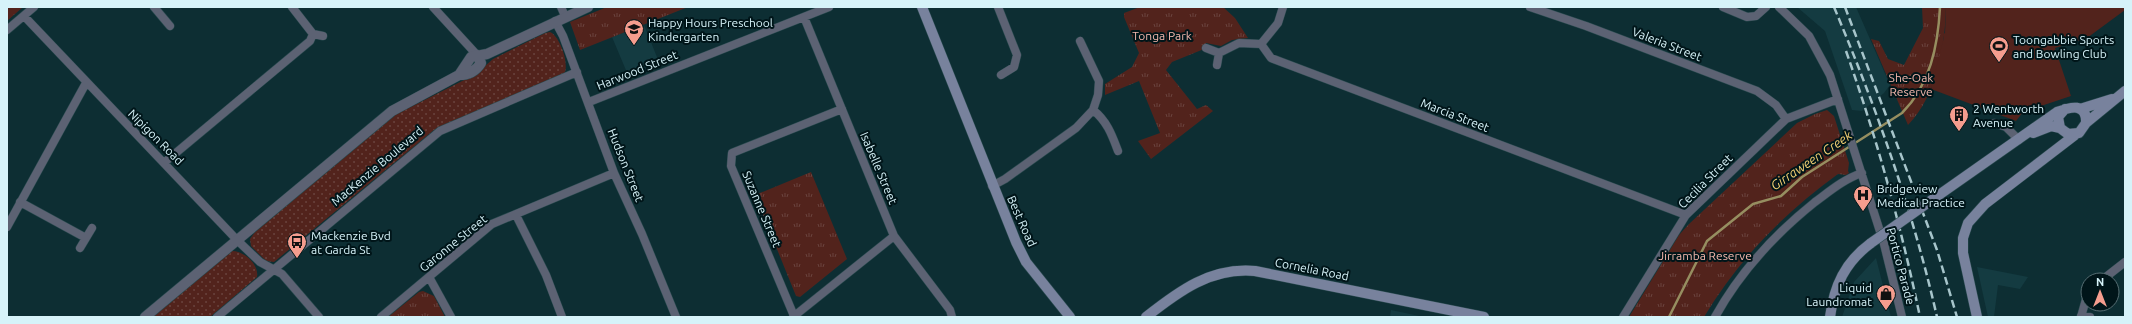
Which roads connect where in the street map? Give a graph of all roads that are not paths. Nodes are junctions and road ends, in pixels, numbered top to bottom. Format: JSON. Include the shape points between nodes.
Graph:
{"nodes":[{"id":1,"x":34,"y":7,"type":"edge"},
{"id":2,"x":154,"y":7,"type":"edge"},
{"id":3,"x":292,"y":7,"type":"edge"},
{"id":4,"x":433,"y":7,"type":"edge"},
{"id":5,"x":588,"y":7,"type":"edge"},
{"id":6,"x":828,"y":7,"type":"edge"},
{"id":7,"x":915,"y":7,"type":"edge"},
{"id":8,"x":922,"y":7,"type":"edge"},
{"id":9,"x":998,"y":7,"type":"edge"},
{"id":10,"x":1283,"y":7,"type":"edge"},
{"id":11,"x":1530,"y":7,"type":"edge"},
{"id":12,"x":1723,"y":7,"type":"edge"},
{"id":13,"x":1766,"y":7,"type":"edge"},
{"id":14,"x":1779,"y":7,"type":"edge"},
{"id":15,"x":563,"y":12,"type":"edge"},
{"id":16,"x":24,"y":16,"type":"junction"},
{"id":17,"x":804,"y":17,"type":"junction"},
{"id":18,"x":554,"y":21,"type":"junction"},
{"id":19,"x":170,"y":26,"type":"dead end"},
{"id":20,"x":7,"y":30,"type":"edge"},
{"id":21,"x":313,"y":34,"type":"junction"},
{"id":22,"x":323,"y":36,"type":"dead end"},
{"id":23,"x":1080,"y":41,"type":"dead end"},
{"id":24,"x":1261,"y":44,"type":"junction"},
{"id":25,"x":1206,"y":48,"type":"dead end"},
{"id":26,"x":1219,"y":52,"type":"junction"},
{"id":27,"x":477,"y":55,"type":"junction"},
{"id":28,"x":1217,"y":65,"type":"dead end"},
{"id":29,"x":577,"y":72,"type":"junction"},
{"id":30,"x":1001,"y":75,"type":"dead end"},
{"id":31,"x":86,"y":83,"type":"junction"},
{"id":32,"x":2125,"y":91,"type":"edge"},
{"id":33,"x":2117,"y":97,"type":"junction"},
{"id":34,"x":1838,"y":99,"type":"junction"},
{"id":35,"x":589,"y":102,"type":"junction"},
{"id":36,"x":842,"y":109,"type":"junction"},
{"id":37,"x":2064,"y":109,"type":"junction"},
{"id":38,"x":2080,"y":109,"type":"junction"},
{"id":39,"x":1093,"y":110,"type":"junction"},
{"id":40,"x":1786,"y":119,"type":"junction"},
{"id":41,"x":1994,"y":123,"type":"dead end"},
{"id":42,"x":2086,"y":123,"type":"junction"},
{"id":43,"x":968,"y":124,"type":"junction"},
{"id":44,"x":2062,"y":130,"type":"junction"},
{"id":45,"x":2075,"y":135,"type":"junction"},
{"id":46,"x":2018,"y":140,"type":"junction"},
{"id":47,"x":2056,"y":149,"type":"junction"},
{"id":48,"x":1118,"y":151,"type":"dead end"},
{"id":49,"x":165,"y":162,"type":"junction"},
{"id":50,"x":614,"y":172,"type":"junction"},
{"id":51,"x":1862,"y":173,"type":"junction"},
{"id":52,"x":992,"y":186,"type":"junction"},
{"id":53,"x":20,"y":202,"type":"junction"},
{"id":54,"x":516,"y":215,"type":"junction"},
{"id":55,"x":1686,"y":215,"type":"junction"},
{"id":56,"x":7,"y":227,"type":"edge"},
{"id":57,"x":92,"y":228,"type":"dead end"},
{"id":58,"x":894,"y":236,"type":"junction"},
{"id":59,"x":86,"y":238,"type":"junction"},
{"id":60,"x":237,"y":240,"type":"junction"},
{"id":61,"x":80,"y":248,"type":"dead end"},
{"id":62,"x":2125,"y":262,"type":"edge"},
{"id":63,"x":274,"y":269,"type":"junction"},
{"id":64,"x":2112,"y":272,"type":"edge"},
{"id":65,"x":429,"y":277,"type":"junction"},
{"id":66,"x":2081,"y":316,"type":"edge"},
{"id":67,"x":145,"y":317,"type":"edge"},
{"id":68,"x":217,"y":317,"type":"edge"},
{"id":69,"x":319,"y":317,"type":"edge"},
{"id":70,"x":381,"y":317,"type":"edge"},
{"id":71,"x":451,"y":317,"type":"edge"},
{"id":72,"x":562,"y":317,"type":"edge"},
{"id":73,"x":676,"y":317,"type":"edge"},
{"id":74,"x":793,"y":317,"type":"edge"},
{"id":75,"x":952,"y":317,"type":"edge"},
{"id":76,"x":1070,"y":317,"type":"edge"},
{"id":77,"x":1146,"y":317,"type":"edge"},
{"id":78,"x":1479,"y":317,"type":"edge"},
{"id":79,"x":1622,"y":317,"type":"edge"},
{"id":80,"x":1715,"y":317,"type":"edge"},
{"id":81,"x":1830,"y":317,"type":"edge"},
{"id":82,"x":1902,"y":317,"type":"edge"},
{"id":83,"x":1977,"y":317,"type":"edge"},
{"id":84,"x":2090,"y":317,"type":"edge"}],
"edges":[{"from":1,"to":16,"type":"street"},
{"from":2,"to":19,"type":"street"},
{"from":3,"to":21,"type":"street"},
{"from":4,"to":27,"type":"street"},
{"from":5,"to":15,"type":"street"},
{"from":6,"to":17,"type":"street","name":"Harwood Street"},
{"from":7,"to":43,"type":"main road","name":"Best Road","via":[[962,117]]},
{"from":8,"to":43,"type":"main road","name":"Best Road"},
{"from":9,"to":30,"type":"street","via":[[1016,55],[1014,67]]},
{"from":10,"to":24,"type":"street","via":[[1278,23]]},
{"from":11,"to":40,"type":"street","name":"Valeria Street","via":[[1757,92],[1776,105]]},
{"from":12,"to":13,"type":"street","via":[[1748,16],[1756,16]]},
{"from":14,"to":34,"type":"street","name":"Portico Parade","via":[[1809,36],[1825,64]]},
{"from":15,"to":18,"type":"street"},
{"from":16,"to":20,"type":"street"},
{"from":16,"to":31,"type":"street","name":"Nipigon Road"},
{"from":17,"to":35,"type":"street","name":"Harwood Street"},
{"from":17,"to":36,"type":"street","name":"Isabelle Street"},
{"from":18,"to":27,"type":"street","via":[[487,54]]},
{"from":18,"to":29,"type":"street","name":"Hudson Street","via":[[563,36]]},
{"from":21,"to":22,"type":"street"},
{"from":21,"to":49,"type":"street","via":[[310,41]]},
{"from":23,"to":39,"type":"street","via":[[1099,81],[1098,96]]},
{"from":24,"to":26,"type":"street","via":[[1239,44]]},
{"from":24,"to":55,"type":"street","name":"Marcia Street","via":[[1271,58]]},
{"from":25,"to":26,"type":"street"},
{"from":26,"to":28,"type":"street"},
{"from":27,"to":60,"type":"street","via":[[481,63],[477,69],[467,75],[459,75],[392,111]]},
{"from":29,"to":35,"type":"street","name":"Hudson Street"},
{"from":29,"to":63,"type":"street","name":"MacKenzie Boulevard","via":[[440,131]]},
{"from":31,"to":49,"type":"street","name":"Nipigon Road"},
{"from":31,"to":53,"type":"street"},
{"from":32,"to":33,"type":"main road"},
{"from":33,"to":38,"type":"main road"},
{"from":33,"to":42,"type":"main road"},
{"from":34,"to":40,"type":"street","name":"Cecilia Street"},
{"from":34,"to":51,"type":"street","name":"Portico Parade"},
{"from":35,"to":50,"type":"street","name":"Hudson Street"},
{"from":36,"to":58,"type":"street","name":"Isabelle Street"},
{"from":36,"to":74,"type":"street","name":"Suzanne Street","via":[[732,154],[731,166]]},
{"from":37,"to":38,"type":"main road"},
{"from":37,"to":44,"type":"main road","via":[[2058,117]]},
{"from":37,"to":46,"type":"main road","via":[[2051,115]]},
{"from":38,"to":42,"type":"main road","via":[[2085,115]]},
{"from":39,"to":48,"type":"street","via":[[1102,117],[1112,133]]},
{"from":39,"to":52,"type":"street","via":[[1076,128]]},
{"from":40,"to":55,"type":"street","name":"Cecilia Street"},
{"from":41,"to":46,"type":"street","via":[[2006,127]]},
{"from":42,"to":45,"type":"main road","via":[[2082,131]]},
{"from":43,"to":52,"type":"main road","name":"Best Road"},
{"from":44,"to":45,"type":"main road"},
{"from":44,"to":46,"type":"main road","via":[[2046,127]]},
{"from":44,"to":47,"type":"main road"},
{"from":45,"to":47,"type":"main road"},
{"from":46,"to":81,"type":"main road","bridge":true,"via":[[1871,243],[1854,258],[1842,274],[1833,296]]},
{"from":47,"to":83,"type":"main road","via":[[1985,204],[1968,223],[1963,238],[1963,253]]},
{"from":49,"to":60,"type":"street","name":"Nipigon Road"},
{"from":50,"to":54,"type":"street","name":"Garonne Street"},
{"from":50,"to":73,"type":"street","name":"Hudson Street"},
{"from":51,"to":80,"type":"street","via":[[1852,176],[1830,190],[1781,231],[1735,285]]},
{"from":51,"to":82,"type":"street","name":"Portico Parade","via":[[1884,244]]},
{"from":52,"to":76,"type":"main road","name":"Best Road","via":[[1026,262]]},
{"from":53,"to":56,"type":"street"},
{"from":53,"to":59,"type":"street"},
{"from":54,"to":65,"type":"street","name":"Garonne Street","via":[[492,224]]},
{"from":54,"to":72,"type":"street","via":[[546,275]]},
{"from":55,"to":79,"type":"street","name":"Cecilia Street"},
{"from":57,"to":59,"type":"street"},
{"from":58,"to":74,"type":"street"},
{"from":58,"to":75,"type":"street","name":"Isabelle Street","via":[[950,310]]},
{"from":59,"to":61,"type":"street"},
{"from":60,"to":63,"type":"street","name":"Nipigon Road","via":[[260,262]]},
{"from":60,"to":67,"type":"street"},
{"from":62,"to":64,"type":"street"},
{"from":63,"to":68,"type":"street","name":"MacKenzie Boulevard"},
{"from":63,"to":69,"type":"street","name":"Nipigon Road","via":[[289,281]]},
{"from":65,"to":70,"type":"street","name":"Garonne Street"},
{"from":65,"to":71,"type":"street"},
{"from":66,"to":84,"type":"street"},
{"from":77,"to":78,"type":"main road","name":"Cornelia Road","via":[[1198,280],[1233,270],[1254,270]]}]}
